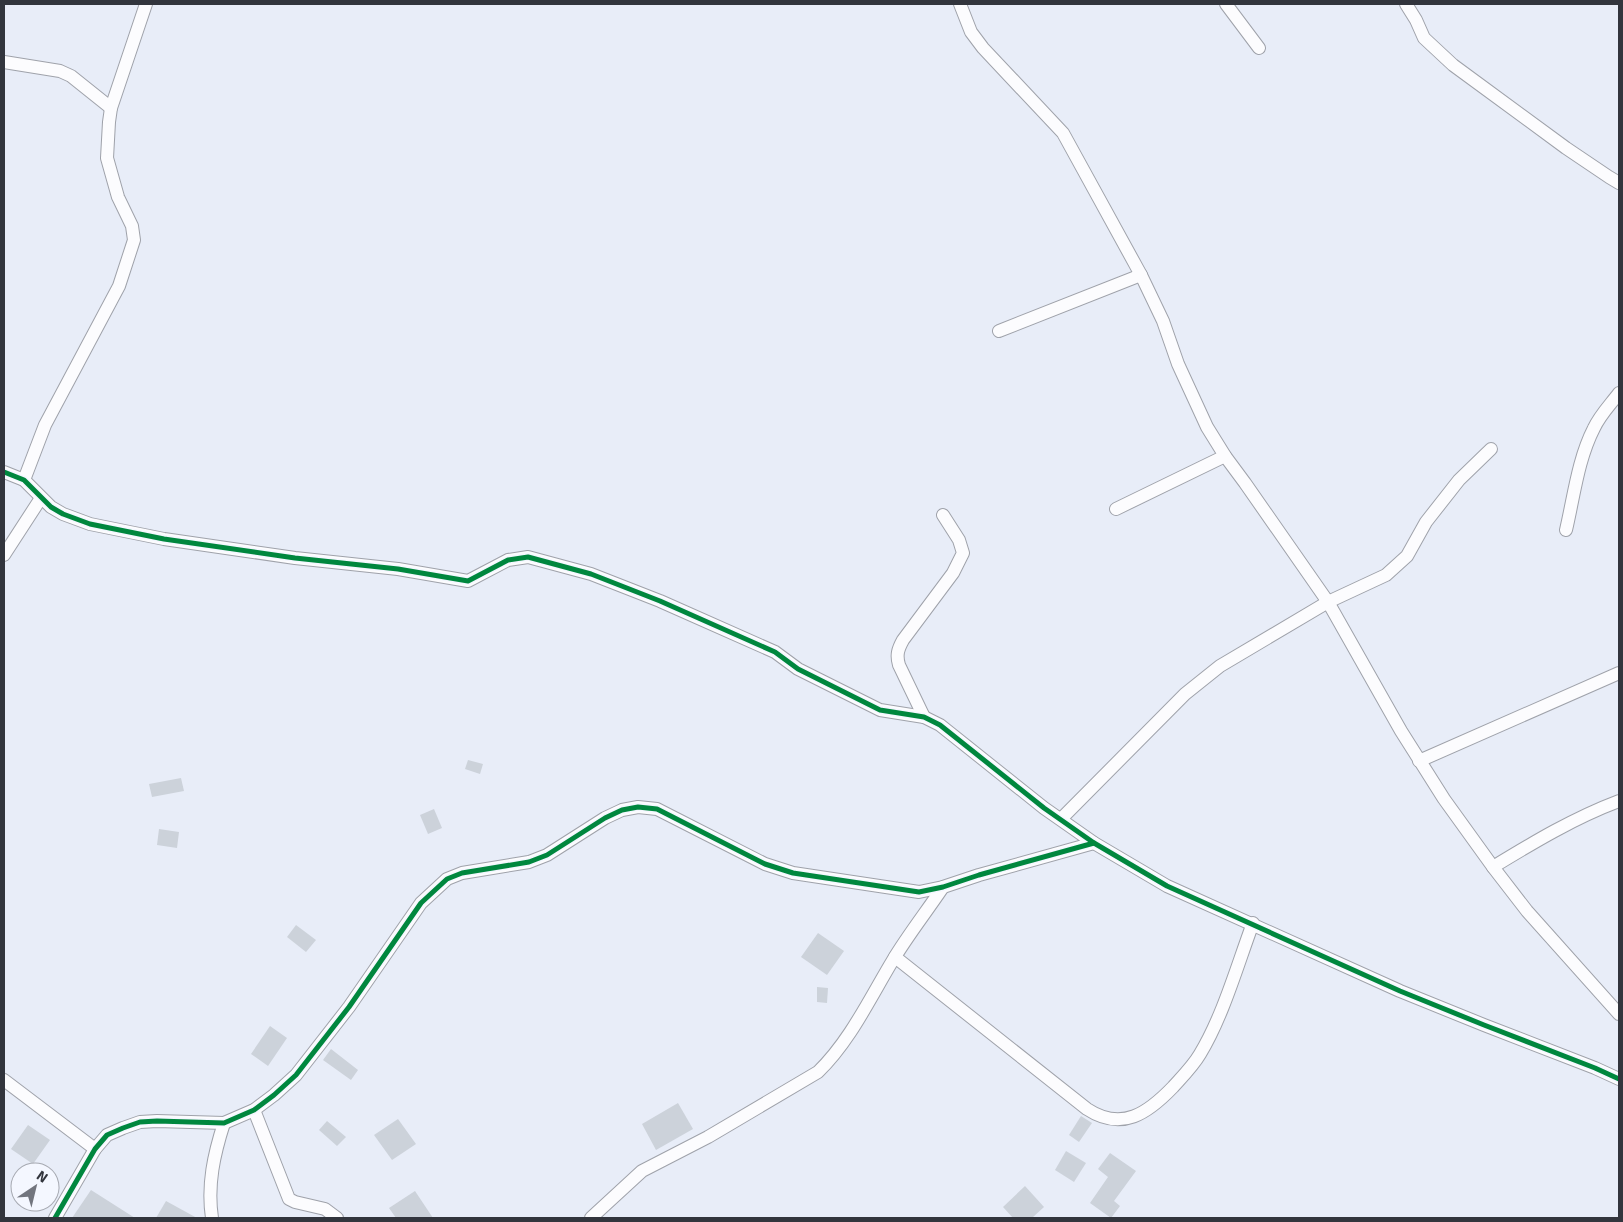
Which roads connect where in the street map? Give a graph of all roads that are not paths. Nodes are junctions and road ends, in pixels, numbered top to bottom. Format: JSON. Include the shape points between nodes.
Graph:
{"nodes":[{"id":1,"x":146,"y":4,"type":"edge"},
{"id":2,"x":960,"y":4,"type":"edge"},
{"id":3,"x":1226,"y":4,"type":"edge"},
{"id":4,"x":1406,"y":4,"type":"edge"},
{"id":5,"x":1259,"y":48,"type":"dead end"},
{"id":6,"x":4,"y":62,"type":"edge"},
{"id":7,"x":111,"y":108,"type":"junction"},
{"id":8,"x":1619,"y":183,"type":"edge"},
{"id":9,"x":1141,"y":274,"type":"junction"},
{"id":10,"x":999,"y":331,"type":"dead end"},
{"id":11,"x":1618,"y":397,"type":"edge"},
{"id":12,"x":1491,"y":449,"type":"dead end"},
{"id":13,"x":1225,"y":456,"type":"junction"},
{"id":14,"x":4,"y":472,"type":"edge"},
{"id":15,"x":24,"y":480,"type":"junction"},
{"id":16,"x":41,"y":498,"type":"junction"},
{"id":17,"x":1116,"y":509,"type":"dead end"},
{"id":18,"x":943,"y":515,"type":"dead end"},
{"id":19,"x":1566,"y":530,"type":"dead end"},
{"id":20,"x":4,"y":555,"type":"edge"},
{"id":21,"x":1328,"y":602,"type":"junction"},
{"id":22,"x":1619,"y":673,"type":"edge"},
{"id":23,"x":924,"y":717,"type":"junction"},
{"id":24,"x":1419,"y":761,"type":"junction"},
{"id":25,"x":1619,"y":801,"type":"edge"},
{"id":26,"x":1060,"y":819,"type":"junction"},
{"id":27,"x":1094,"y":843,"type":"junction"},
{"id":28,"x":1493,"y":867,"type":"junction"},
{"id":29,"x":943,"y":887,"type":"junction"},
{"id":30,"x":1253,"y":924,"type":"junction"},
{"id":31,"x":895,"y":957,"type":"junction"},
{"id":32,"x":1619,"y":1014,"type":"edge"},
{"id":33,"x":1619,"y":1079,"type":"edge"},
{"id":34,"x":4,"y":1080,"type":"edge"},
{"id":35,"x":254,"y":1110,"type":"junction"},
{"id":36,"x":224,"y":1123,"type":"junction"},
{"id":37,"x":95,"y":1148,"type":"junction"},
{"id":38,"x":55,"y":1218,"type":"edge"},
{"id":39,"x":212,"y":1218,"type":"edge"},
{"id":40,"x":337,"y":1218,"type":"edge"},
{"id":41,"x":591,"y":1218,"type":"edge"}],
"edges":[{"from":1,"to":7,"type":"street"},
{"from":2,"to":9,"type":"street","via":[[983,48],[1063,133]]},
{"from":3,"to":5,"type":"street"},
{"from":4,"to":8,"type":"street","via":[[1424,38],[1453,65]]},
{"from":6,"to":7,"type":"street","via":[[60,71]]},
{"from":7,"to":15,"type":"street","via":[[107,158],[134,240],[119,286],[46,425]]},
{"from":9,"to":10,"type":"street"},
{"from":9,"to":13,"type":"street","via":[[1207,427]]},
{"from":11,"to":19,"type":"street","via":[[1594,427],[1585,449]]},
{"from":12,"to":21,"type":"street","via":[[1459,480],[1426,522],[1407,556],[1386,575]]},
{"from":13,"to":17,"type":"street"},
{"from":13,"to":21,"type":"street"},
{"from":14,"to":15,"type":"street"},
{"from":15,"to":16,"type":"street"},
{"from":16,"to":20,"type":"street"},
{"from":16,"to":23,"type":"street","via":[[50,507],[90,524],[155,537],[468,580],[508,560],[528,557],[591,574],[660,601],[775,652],[798,669],[880,710]]},
{"from":18,"to":23,"type":"street","via":[[959,540],[963,553],[954,573],[903,640],[897,656]]},
{"from":21,"to":24,"type":"street"},
{"from":21,"to":26,"type":"street","via":[[1220,666],[1185,694]]},
{"from":22,"to":24,"type":"street"},
{"from":23,"to":26,"type":"street","via":[[940,725]]},
{"from":24,"to":28,"type":"street"},
{"from":25,"to":28,"type":"street","via":[[1547,834]]},
{"from":26,"to":27,"type":"street"},
{"from":27,"to":29,"type":"street"},
{"from":27,"to":30,"type":"street","via":[[1166,886]]},
{"from":28,"to":32,"type":"street","via":[[1533,918]]},
{"from":29,"to":31,"type":"street"},
{"from":29,"to":35,"type":"street","via":[[919,892],[793,873],[765,864],[657,810],[638,807],[622,810],[547,855],[529,862],[462,873],[447,879],[421,903],[349,1007],[296,1075]]},
{"from":30,"to":31,"type":"street","via":[[1222,1009],[1200,1055],[1159,1101],[1130,1118],[1095,1114]]},
{"from":30,"to":33,"type":"street","via":[[1400,991]]},
{"from":31,"to":41,"type":"street","via":[[846,1039],[818,1072],[642,1171]]},
{"from":34,"to":37,"type":"street"},
{"from":35,"to":36,"type":"street"},
{"from":35,"to":40,"type":"street","via":[[289,1199],[324,1208]]},
{"from":36,"to":37,"type":"street","via":[[140,1122],[107,1135]]},
{"from":36,"to":39,"type":"street","via":[[212,1168]]},
{"from":37,"to":38,"type":"street"}]}
